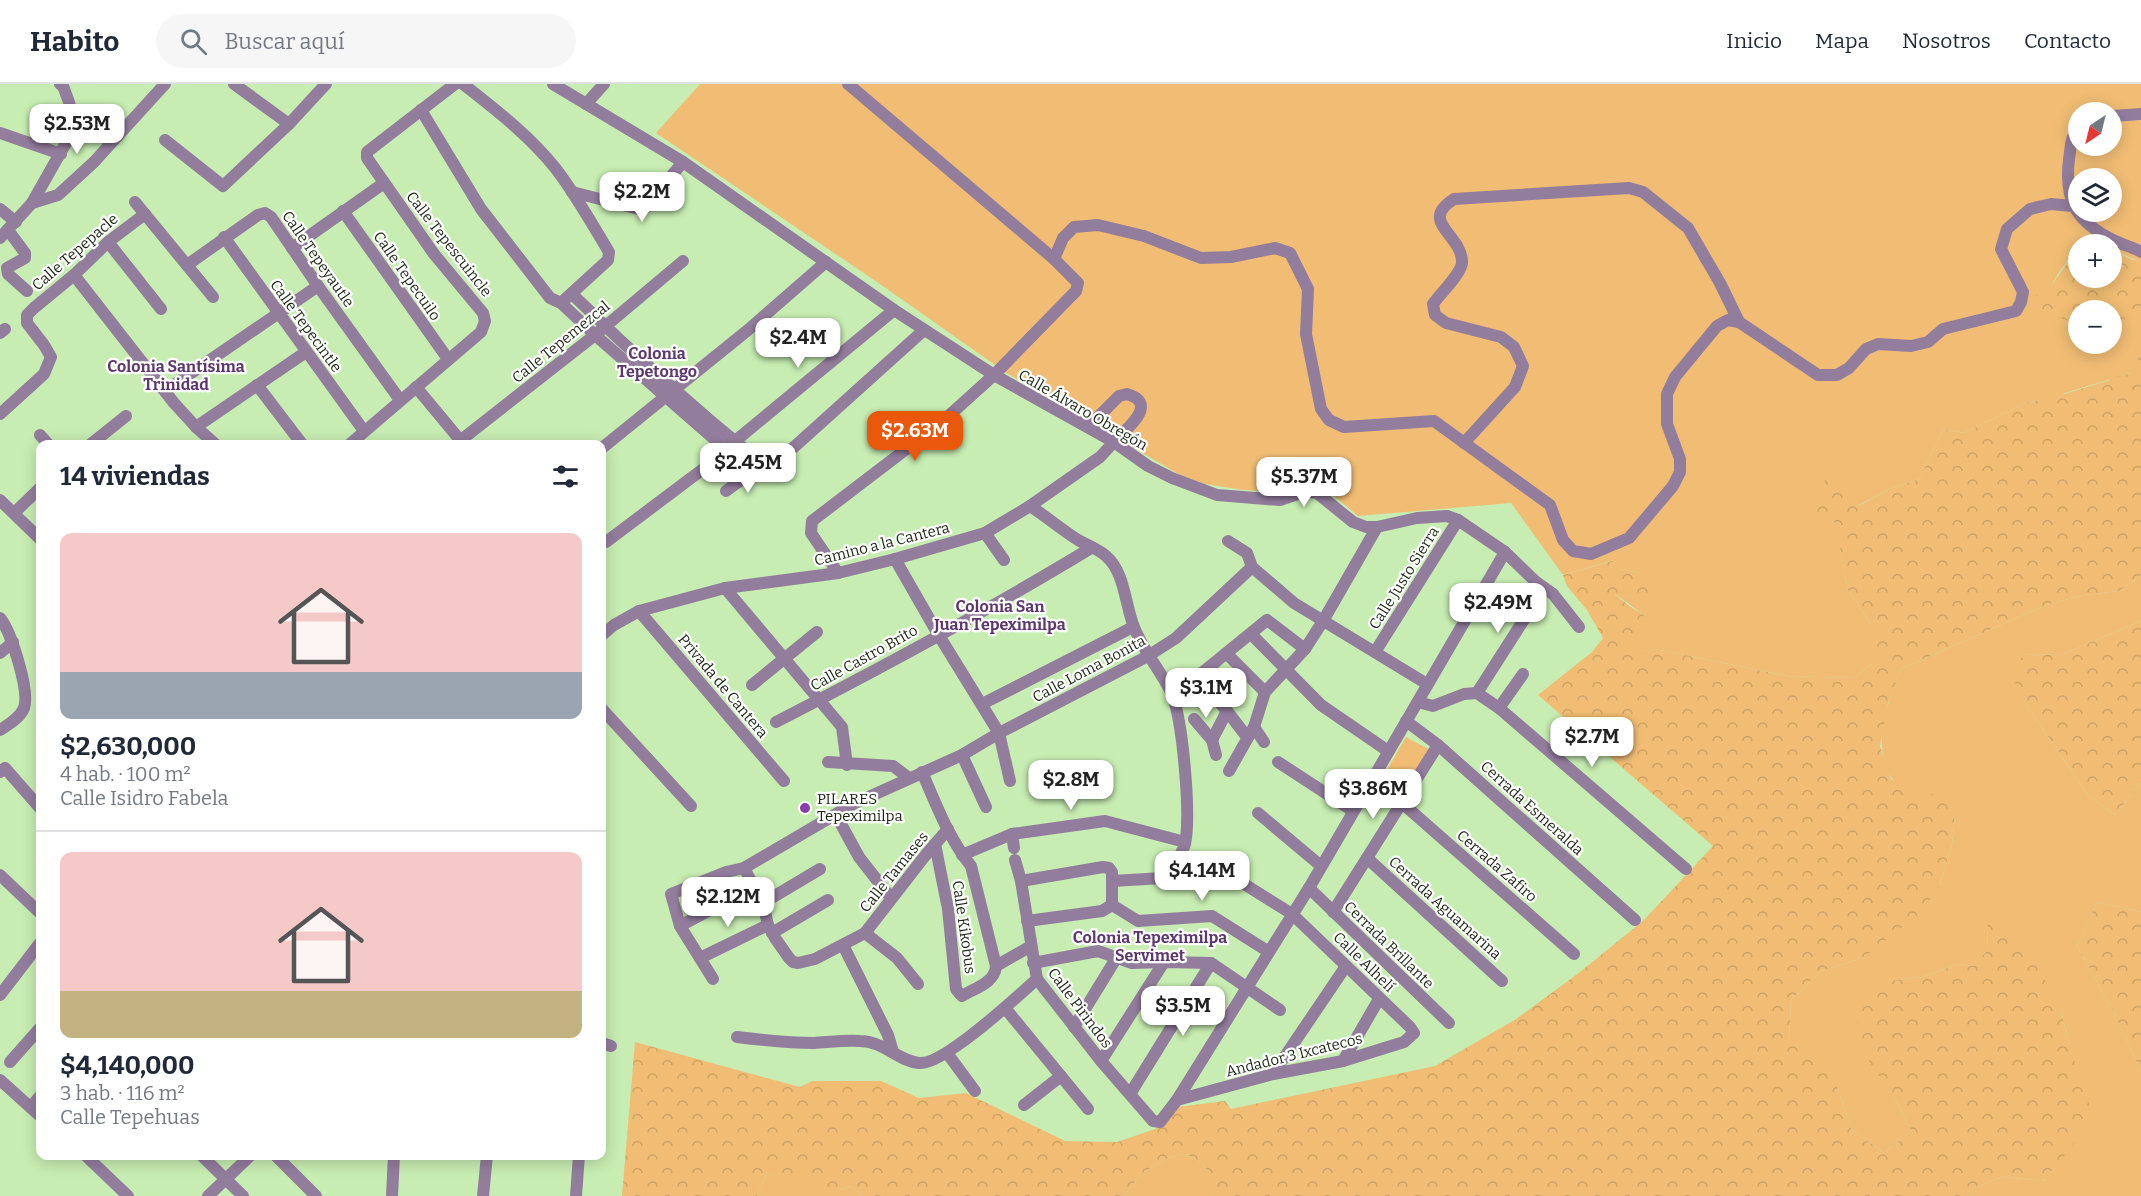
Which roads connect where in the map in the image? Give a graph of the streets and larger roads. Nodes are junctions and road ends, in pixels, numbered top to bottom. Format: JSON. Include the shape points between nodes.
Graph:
{"nodes":[{"id":1,"x":165,"y":84,"type":"edge"},
{"id":2,"x":234,"y":84,"type":"edge"},
{"id":3,"x":326,"y":84,"type":"edge"},
{"id":4,"x":454,"y":84,"type":"edge"},
{"id":5,"x":463,"y":84,"type":"edge"},
{"id":6,"x":553,"y":84,"type":"edge"},
{"id":7,"x":604,"y":84,"type":"edge"},
{"id":8,"x":848,"y":84,"type":"edge"},
{"id":9,"x":62,"y":85,"type":"edge"},
{"id":10,"x":586,"y":104,"type":"junction"},
{"id":11,"x":421,"y":110,"type":"junction"},
{"id":12,"x":2141,"y":114,"type":"edge"},
{"id":13,"x":2122,"y":115,"type":"edge"},
{"id":14,"x":290,"y":123,"type":"junction"},
{"id":15,"x":0,"y":133,"type":"edge"},
{"id":16,"x":165,"y":140,"type":"dead end"},
{"id":17,"x":61,"y":154,"type":"junction"},
{"id":18,"x":683,"y":162,"type":"junction"},
{"id":19,"x":384,"y":183,"type":"junction"},
{"id":20,"x":572,"y":192,"type":"junction"},
{"id":21,"x":32,"y":202,"type":"junction"},
{"id":22,"x":135,"y":202,"type":"dead end"},
{"id":23,"x":2068,"y":206,"type":"edge"},
{"id":24,"x":0,"y":209,"type":"edge"},
{"id":25,"x":343,"y":212,"type":"junction"},
{"id":26,"x":145,"y":214,"type":"junction"},
{"id":27,"x":2086,"y":222,"type":"edge"},
{"id":28,"x":8,"y":230,"type":"edge"},
{"id":29,"x":225,"y":237,"type":"junction"},
{"id":30,"x":108,"y":242,"type":"junction"},
{"id":31,"x":292,"y":248,"type":"junction"},
{"id":32,"x":2141,"y":252,"type":"edge"},
{"id":33,"x":1054,"y":259,"type":"junction"},
{"id":34,"x":684,"y":261,"type":"dead end"},
{"id":35,"x":826,"y":262,"type":"junction"},
{"id":36,"x":187,"y":264,"type":"junction"},
{"id":37,"x":74,"y":275,"type":"junction"},
{"id":38,"x":318,"y":286,"type":"junction"},
{"id":39,"x":27,"y":291,"type":"dead end"},
{"id":40,"x":572,"y":294,"type":"junction"},
{"id":41,"x":213,"y":297,"type":"dead end"},
{"id":42,"x":561,"y":303,"type":"junction"},
{"id":43,"x":161,"y":309,"type":"dead end"},
{"id":44,"x":894,"y":310,"type":"junction"},
{"id":45,"x":277,"y":313,"type":"junction"},
{"id":46,"x":1739,"y":322,"type":"junction"},
{"id":47,"x":924,"y":330,"type":"junction"},
{"id":48,"x":600,"y":331,"type":"junction"},
{"id":49,"x":306,"y":352,"type":"junction"},
{"id":50,"x":447,"y":359,"type":"junction"},
{"id":51,"x":994,"y":375,"type":"junction"},
{"id":52,"x":257,"y":385,"type":"junction"},
{"id":53,"x":416,"y":387,"type":"junction"},
{"id":54,"x":165,"y":391,"type":"junction"},
{"id":55,"x":671,"y":393,"type":"junction"},
{"id":56,"x":400,"y":400,"type":"junction"},
{"id":57,"x":0,"y":414,"type":"edge"},
{"id":58,"x":126,"y":416,"type":"dead end"},
{"id":59,"x":196,"y":427,"type":"junction"},
{"id":60,"x":1088,"y":427,"type":"junction"},
{"id":61,"x":364,"y":431,"type":"junction"},
{"id":62,"x":96,"y":440,"type":"edge"},
{"id":63,"x":211,"y":440,"type":"edge"},
{"id":64,"x":299,"y":440,"type":"edge"},
{"id":65,"x":354,"y":440,"type":"edge"},
{"id":66,"x":456,"y":440,"type":"edge"},
{"id":67,"x":461,"y":440,"type":"edge"},
{"id":68,"x":1114,"y":442,"type":"junction"},
{"id":69,"x":1464,"y":443,"type":"junction"},
{"id":70,"x":606,"y":445,"type":"edge"},
{"id":71,"x":731,"y":446,"type":"junction"},
{"id":72,"x":765,"y":466,"type":"junction"},
{"id":73,"x":752,"y":472,"type":"junction"},
{"id":74,"x":726,"y":491,"type":"dead end"},
{"id":75,"x":36,"y":492,"type":"edge"},
{"id":76,"x":0,"y":500,"type":"edge"},
{"id":77,"x":1030,"y":506,"type":"junction"},
{"id":78,"x":14,"y":513,"type":"junction"},
{"id":79,"x":1458,"y":520,"type":"junction"},
{"id":80,"x":1377,"y":527,"type":"junction"},
{"id":81,"x":985,"y":532,"type":"junction"},
{"id":82,"x":36,"y":535,"type":"edge"},
{"id":83,"x":1228,"y":541,"type":"dead end"},
{"id":84,"x":606,"y":542,"type":"dead end"},
{"id":85,"x":1091,"y":548,"type":"junction"},
{"id":86,"x":1505,"y":552,"type":"junction"},
{"id":87,"x":895,"y":559,"type":"junction"},
{"id":88,"x":1004,"y":560,"type":"dead end"},
{"id":89,"x":1252,"y":567,"type":"junction"},
{"id":90,"x":838,"y":573,"type":"junction"},
{"id":91,"x":1536,"y":582,"type":"junction"},
{"id":92,"x":725,"y":588,"type":"junction"},
{"id":93,"x":639,"y":611,"type":"junction"},
{"id":94,"x":0,"y":618,"type":"edge"},
{"id":95,"x":1323,"y":621,"type":"junction"},
{"id":96,"x":1134,"y":627,"type":"junction"},
{"id":97,"x":1579,"y":627,"type":"dead end"},
{"id":98,"x":606,"y":632,"type":"edge"},
{"id":99,"x":817,"y":632,"type":"dead end"},
{"id":100,"x":938,"y":634,"type":"junction"},
{"id":101,"x":1251,"y":634,"type":"junction"},
{"id":102,"x":13,"y":642,"type":"junction"},
{"id":103,"x":1305,"y":649,"type":"junction"},
{"id":104,"x":1375,"y":652,"type":"junction"},
{"id":105,"x":0,"y":653,"type":"edge"},
{"id":106,"x":1227,"y":654,"type":"junction"},
{"id":107,"x":1148,"y":656,"type":"junction"},
{"id":108,"x":783,"y":659,"type":"junction"},
{"id":109,"x":1285,"y":669,"type":"junction"},
{"id":110,"x":1523,"y":674,"type":"dead end"},
{"id":111,"x":1197,"y":677,"type":"junction"},
{"id":112,"x":752,"y":684,"type":"dead end"},
{"id":113,"x":1427,"y":684,"type":"junction"},
{"id":114,"x":1171,"y":692,"type":"junction"},
{"id":115,"x":1265,"y":692,"type":"junction"},
{"id":116,"x":1477,"y":693,"type":"junction"},
{"id":117,"x":820,"y":699,"type":"junction"},
{"id":118,"x":1418,"y":702,"type":"junction"},
{"id":119,"x":982,"y":704,"type":"junction"},
{"id":120,"x":1499,"y":708,"type":"junction"},
{"id":121,"x":1227,"y":711,"type":"junction"},
{"id":122,"x":606,"y":714,"type":"edge"},
{"id":123,"x":1194,"y":719,"type":"dead end"},
{"id":124,"x":776,"y":722,"type":"dead end"},
{"id":125,"x":1406,"y":722,"type":"junction"},
{"id":126,"x":0,"y":730,"type":"edge"},
{"id":127,"x":1250,"y":732,"type":"junction"},
{"id":128,"x":999,"y":733,"type":"junction"},
{"id":129,"x":1212,"y":740,"type":"junction"},
{"id":130,"x":1264,"y":742,"type":"dead end"},
{"id":131,"x":1438,"y":745,"type":"junction"},
{"id":132,"x":1388,"y":751,"type":"junction"},
{"id":133,"x":962,"y":755,"type":"junction"},
{"id":134,"x":1216,"y":755,"type":"dead end"},
{"id":135,"x":828,"y":762,"type":"dead end"},
{"id":136,"x":1278,"y":762,"type":"dead end"},
{"id":137,"x":847,"y":765,"type":"junction"},
{"id":138,"x":1229,"y":771,"type":"dead end"},
{"id":139,"x":0,"y":772,"type":"edge"},
{"id":140,"x":921,"y":772,"type":"junction"},
{"id":141,"x":909,"y":778,"type":"junction"},
{"id":142,"x":784,"y":781,"type":"dead end"},
{"id":143,"x":1010,"y":781,"type":"dead end"},
{"id":144,"x":1370,"y":782,"type":"junction"},
{"id":145,"x":36,"y":803,"type":"edge"},
{"id":146,"x":1402,"y":803,"type":"junction"},
{"id":147,"x":691,"y":806,"type":"dead end"},
{"id":148,"x":986,"y":807,"type":"dead end"},
{"id":149,"x":1353,"y":811,"type":"junction"},
{"id":150,"x":1258,"y":813,"type":"dead end"},
{"id":151,"x":836,"y":815,"type":"junction"},
{"id":152,"x":948,"y":829,"type":"junction"},
{"id":153,"x":1012,"y":834,"type":"junction"},
{"id":154,"x":1185,"y":842,"type":"junction"},
{"id":155,"x":935,"y":844,"type":"junction"},
{"id":156,"x":962,"y":855,"type":"junction"},
{"id":157,"x":1367,"y":858,"type":"junction"},
{"id":158,"x":1321,"y":866,"type":"junction"},
{"id":159,"x":744,"y":868,"type":"junction"},
{"id":160,"x":820,"y":869,"type":"dead end"},
{"id":161,"x":1220,"y":869,"type":"dead end"},
{"id":162,"x":1686,"y":869,"type":"dead end"},
{"id":163,"x":1194,"y":872,"type":"dead end"},
{"id":164,"x":0,"y":875,"type":"edge"},
{"id":165,"x":1163,"y":878,"type":"junction"},
{"id":166,"x":1112,"y":880,"type":"junction"},
{"id":167,"x":1021,"y":881,"type":"junction"},
{"id":168,"x":753,"y":887,"type":"junction"},
{"id":169,"x":1309,"y":888,"type":"junction"},
{"id":170,"x":891,"y":898,"type":"junction"},
{"id":171,"x":828,"y":900,"type":"dead end"},
{"id":172,"x":764,"y":903,"type":"junction"},
{"id":173,"x":1112,"y":905,"type":"junction"},
{"id":174,"x":36,"y":908,"type":"edge"},
{"id":175,"x":1333,"y":912,"type":"junction"},
{"id":176,"x":1292,"y":914,"type":"junction"},
{"id":177,"x":1635,"y":920,"type":"dead end"},
{"id":178,"x":1027,"y":921,"type":"junction"},
{"id":179,"x":680,"y":926,"type":"junction"},
{"id":180,"x":770,"y":929,"type":"junction"},
{"id":181,"x":865,"y":933,"type":"junction"},
{"id":182,"x":843,"y":945,"type":"junction"},
{"id":183,"x":1031,"y":945,"type":"junction"},
{"id":184,"x":36,"y":948,"type":"edge"},
{"id":185,"x":1269,"y":952,"type":"junction"},
{"id":186,"x":1574,"y":954,"type":"dead end"},
{"id":187,"x":1117,"y":957,"type":"junction"},
{"id":188,"x":700,"y":958,"type":"junction"},
{"id":189,"x":1164,"y":962,"type":"junction"},
{"id":190,"x":1033,"y":963,"type":"junction"},
{"id":191,"x":1211,"y":963,"type":"junction"},
{"id":192,"x":996,"y":966,"type":"junction"},
{"id":193,"x":1346,"y":966,"type":"junction"},
{"id":194,"x":713,"y":979,"type":"dead end"},
{"id":195,"x":1037,"y":979,"type":"junction"},
{"id":196,"x":1502,"y":981,"type":"dead end"},
{"id":197,"x":918,"y":984,"type":"dead end"},
{"id":198,"x":1248,"y":987,"type":"junction"},
{"id":199,"x":0,"y":995,"type":"edge"},
{"id":200,"x":1379,"y":999,"type":"junction"},
{"id":201,"x":1005,"y":1008,"type":"junction"},
{"id":202,"x":1280,"y":1010,"type":"dead end"},
{"id":203,"x":1449,"y":1023,"type":"dead end"},
{"id":204,"x":1074,"y":1027,"type":"junction"},
{"id":205,"x":36,"y":1033,"type":"edge"},
{"id":206,"x":1413,"y":1033,"type":"joint"},
{"id":207,"x":737,"y":1037,"type":"dead end"},
{"id":208,"x":893,"y":1052,"type":"junction"},
{"id":209,"x":946,"y":1053,"type":"junction"},
{"id":210,"x":1101,"y":1061,"type":"junction"},
{"id":211,"x":1343,"y":1061,"type":"junction"},
{"id":212,"x":10,"y":1062,"type":"dead end"},
{"id":213,"x":1273,"y":1074,"type":"junction"},
{"id":214,"x":1061,"y":1076,"type":"junction"},
{"id":215,"x":0,"y":1080,"type":"edge"},
{"id":216,"x":975,"y":1091,"type":"dead end"},
{"id":217,"x":1130,"y":1094,"type":"junction"},
{"id":218,"x":1178,"y":1100,"type":"junction"},
{"id":219,"x":1024,"y":1105,"type":"dead end"},
{"id":220,"x":1088,"y":1109,"type":"dead end"},
{"id":221,"x":36,"y":1112,"type":"edge"},
{"id":222,"x":90,"y":1160,"type":"edge"},
{"id":223,"x":206,"y":1160,"type":"edge"},
{"id":224,"x":246,"y":1160,"type":"edge"},
{"id":225,"x":280,"y":1160,"type":"edge"},
{"id":226,"x":394,"y":1160,"type":"edge"},
{"id":227,"x":487,"y":1160,"type":"edge"},
{"id":228,"x":579,"y":1160,"type":"edge"},
{"id":229,"x":226,"y":1179,"type":"junction"},
{"id":230,"x":128,"y":1196,"type":"edge"},
{"id":231,"x":208,"y":1196,"type":"edge"},
{"id":232,"x":243,"y":1196,"type":"edge"},
{"id":233,"x":316,"y":1196,"type":"edge"},
{"id":234,"x":392,"y":1196,"type":"edge"},
{"id":235,"x":483,"y":1196,"type":"edge"},
{"id":236,"x":576,"y":1196,"type":"edge"}],
"edges":[{"from":1,"to":21,"type":"street","via":[[94,162],[58,195]]},
{"from":2,"to":14,"type":"street"},
{"from":3,"to":14,"type":"street"},
{"from":4,"to":11,"type":"street"},
{"from":5,"to":20,"type":"street","via":[[532,142]]},
{"from":6,"to":10,"type":"street","name":"Calle Álvaro Obregón"},
{"from":7,"to":10,"type":"street"},
{"from":8,"to":33,"type":"street"},
{"from":9,"to":17,"type":"street","via":[[72,117],[71,134]]},
{"from":10,"to":18,"type":"street","name":"Calle Álvaro Obregón"},
{"from":11,"to":19,"type":"street","name":"Calle Tepescuincle","via":[[367,152],[367,159]]},
{"from":11,"to":42,"type":"street","via":[[481,208],[550,298]]},
{"from":12,"to":13,"type":"street"},
{"from":14,"to":16,"type":"street","via":[[223,186]]},
{"from":15,"to":17,"type":"street"},
{"from":17,"to":21,"type":"street"},
{"from":18,"to":20,"type":"street","via":[[647,205],[639,208]]},
{"from":18,"to":35,"type":"street","name":"Calle Álvaro Obregón"},
{"from":19,"to":25,"type":"street"},
{"from":19,"to":50,"type":"street","name":"Calle Tepescuincle","via":[[486,321],[481,332]]},
{"from":20,"to":40,"type":"street","via":[[610,256]]},
{"from":21,"to":28,"type":"street"},
{"from":22,"to":26,"type":"street"},
{"from":23,"to":46,"type":"street","via":[[2051,204],[2030,209],[2007,229],[2001,249],[2022,292],[2016,311],[1943,329],[1928,342],[1911,346],[1878,344],[1866,349],[1837,375],[1818,375]]},
{"from":24,"to":28,"type":"street"},
{"from":25,"to":31,"type":"street"},
{"from":25,"to":50,"type":"street","name":"Calle Tepecuilo"},
{"from":26,"to":30,"type":"street","name":"Calle Tepepacle"},
{"from":26,"to":36,"type":"street"},
{"from":27,"to":32,"type":"street"},
{"from":28,"to":39,"type":"street","via":[[25,258],[8,268],[8,274]]},
{"from":29,"to":31,"type":"street","name":"Calle Tepeyautle","via":[[265,213],[272,217]]},
{"from":29,"to":36,"type":"street","name":"Calle Tepeyautle"},
{"from":29,"to":45,"type":"street","name":"Calle Tepecintle"},
{"from":30,"to":37,"type":"street","name":"Calle Tepepacle"},
{"from":30,"to":43,"type":"street"},
{"from":31,"to":38,"type":"street","name":"Calle Tepeyautle"},
{"from":33,"to":51,"type":"street","via":[[1078,282],[1076,291]]},
{"from":33,"to":69,"type":"street","via":[[1074,227],[1098,225],[1144,236],[1201,258],[1231,257],[1275,248],[1290,253],[1308,289],[1306,334],[1321,409],[1329,420],[1344,427],[1434,421]]},
{"from":34,"to":48,"type":"street","name":"Calle Tepemezcal"},
{"from":35,"to":44,"type":"street","name":"Calle Álvaro Obregón"},
{"from":35,"to":55,"type":"street"},
{"from":36,"to":41,"type":"street"},
{"from":37,"to":54,"type":"street"},
{"from":37,"to":57,"type":"street","name":"Calle Tepepacle","via":[[27,315],[27,323],[51,357],[44,374]]},
{"from":38,"to":45,"type":"street"},
{"from":38,"to":56,"type":"street","name":"Calle Tepeyautle"},
{"from":40,"to":42,"type":"street"},
{"from":40,"to":48,"type":"street"},
{"from":42,"to":48,"type":"street"},
{"from":44,"to":47,"type":"street","name":"Calle Álvaro Obregón"},
{"from":44,"to":71,"type":"street"},
{"from":45,"to":49,"type":"street","name":"Calle Tepecintle"},
{"from":45,"to":54,"type":"street"},
{"from":46,"to":69,"type":"street","via":[[1728,320],[1717,326],[1667,394],[1667,424],[1680,459],[1680,472],[1673,486],[1629,538],[1591,554],[1573,551],[1563,540],[1550,505]]},
{"from":46,"to":69,"type":"street","via":[[1688,228],[1643,192],[1629,188],[1454,199],[1445,205],[1439,219],[1459,249],[1462,263],[1433,304],[1435,315],[1446,323],[1502,337],[1514,347],[1523,366],[1515,387]]},
{"from":47,"to":51,"type":"street","name":"Calle Álvaro Obregón"},
{"from":47,"to":72,"type":"street","via":[[793,448]]},
{"from":48,"to":55,"type":"street"},
{"from":48,"to":67,"type":"street","name":"Calle Tepemezcal"},
{"from":49,"to":52,"type":"street"},
{"from":49,"to":61,"type":"street","name":"Calle Tepecintle"},
{"from":50,"to":53,"type":"street","name":"Calle Tepescuincle"},
{"from":51,"to":60,"type":"street","name":"Calle Álvaro Obregón"},
{"from":51,"to":90,"type":"street","via":[[943,421],[812,521],[811,533]]},
{"from":52,"to":59,"type":"street"},
{"from":52,"to":64,"type":"street"},
{"from":53,"to":56,"type":"street","name":"Calle Tepescuincle"},
{"from":53,"to":66,"type":"street"},
{"from":54,"to":59,"type":"street"},
{"from":55,"to":70,"type":"street"},
{"from":55,"to":71,"type":"street"},
{"from":56,"to":61,"type":"street","name":"Calle Tepescuincle"},
{"from":58,"to":62,"type":"street"},
{"from":59,"to":63,"type":"street"},
{"from":60,"to":68,"type":"street","name":"Calle Álvaro Obregón"},
{"from":60,"to":68,"type":"street","name":"Camino a la Cantera","via":[[1119,396],[1134,396],[1141,404],[1141,412]]},
{"from":61,"to":65,"type":"street","name":"Calle Tepescuincle"},
{"from":68,"to":77,"type":"street","name":"Camino a la Cantera","via":[[1100,457]]},
{"from":68,"to":80,"type":"street","name":"Calle Álvaro Obregón","via":[[1148,466],[1217,495],[1280,500],[1306,491],[1317,493],[1353,522]]},
{"from":71,"to":72,"type":"street"},
{"from":71,"to":73,"type":"street"},
{"from":71,"to":84,"type":"street"},
{"from":72,"to":73,"type":"street"},
{"from":73,"to":74,"type":"street"},
{"from":75,"to":78,"type":"street"},
{"from":76,"to":78,"type":"street"},
{"from":77,"to":81,"type":"street","name":"Camino a la Cantera"},
{"from":77,"to":85,"type":"street"},
{"from":78,"to":82,"type":"street"},
{"from":79,"to":80,"type":"street","name":"Calle Álvaro Obregón","via":[[1447,516],[1416,518]]},
{"from":79,"to":86,"type":"street","name":"Calle Álvaro Obregón"},
{"from":79,"to":104,"type":"street","name":"Calle Justo Sierra"},
{"from":80,"to":95,"type":"street"},
{"from":81,"to":87,"type":"street","name":"Camino a la Cantera"},
{"from":81,"to":88,"type":"street"},
{"from":83,"to":89,"type":"street","via":[[1247,553]]},
{"from":85,"to":96,"type":"street","via":[[1107,556],[1118,573]]},
{"from":85,"to":100,"type":"street","name":"Calle Castro Brito"},
{"from":86,"to":91,"type":"street","name":"Calle Álvaro Obregón"},
{"from":86,"to":113,"type":"street"},
{"from":87,"to":90,"type":"street","name":"Camino a la Cantera"},
{"from":87,"to":100,"type":"street"},
{"from":89,"to":95,"type":"street","via":[[1294,603]]},
{"from":89,"to":107,"type":"street","name":"Calle Loma Bonita","via":[[1176,638]]},
{"from":90,"to":92,"type":"street","name":"Camino a la Cantera"},
{"from":91,"to":97,"type":"street","name":"Calle Álvaro Obregón","via":[[1553,594]]},
{"from":91,"to":116,"type":"street","via":[[1532,607]]},
{"from":92,"to":93,"type":"street","name":"Camino a la Cantera"},
{"from":92,"to":108,"type":"street"},
{"from":93,"to":98,"type":"street","name":"Camino a la Cantera"},
{"from":93,"to":142,"type":"street","name":"Privada de Cantera"},
{"from":94,"to":102,"type":"street"},
{"from":95,"to":103,"type":"street"},
{"from":95,"to":104,"type":"street"},
{"from":96,"to":107,"type":"street"},
{"from":96,"to":119,"type":"street"},
{"from":99,"to":108,"type":"street"},
{"from":100,"to":117,"type":"street","name":"Calle Castro Brito"},
{"from":100,"to":119,"type":"street"},
{"from":101,"to":103,"type":"street","via":[[1267,620]]},
{"from":101,"to":106,"type":"street"},
{"from":101,"to":109,"type":"street"},
{"from":102,"to":105,"type":"street"},
{"from":102,"to":126,"type":"street","via":[[26,698],[20,714]]},
{"from":103,"to":109,"type":"street"},
{"from":104,"to":113,"type":"street"},
{"from":106,"to":111,"type":"street"},
{"from":106,"to":115,"type":"street"},
{"from":107,"to":114,"type":"street"},
{"from":107,"to":128,"type":"street","name":"Calle Loma Bonita"},
{"from":108,"to":112,"type":"street"},
{"from":108,"to":117,"type":"street"},
{"from":109,"to":115,"type":"street"},
{"from":109,"to":132,"type":"street","via":[[1321,705]]},
{"from":110,"to":120,"type":"street"},
{"from":111,"to":114,"type":"street"},
{"from":111,"to":121,"type":"street"},
{"from":113,"to":118,"type":"street"},
{"from":114,"to":154,"type":"street","via":[[1186,784]]},
{"from":115,"to":127,"type":"street"},
{"from":116,"to":118,"type":"street","via":[[1433,706]]},
{"from":116,"to":120,"type":"street"},
{"from":117,"to":124,"type":"street","name":"Calle Castro Brito"},
{"from":117,"to":137,"type":"street","via":[[842,727]]},
{"from":118,"to":125,"type":"street"},
{"from":119,"to":128,"type":"street"},
{"from":120,"to":162,"type":"street"},
{"from":121,"to":127,"type":"street"},
{"from":121,"to":129,"type":"street"},
{"from":122,"to":147,"type":"street"},
{"from":123,"to":129,"type":"street"},
{"from":125,"to":131,"type":"street","name":"Cerrada Esmeralda"},
{"from":125,"to":132,"type":"street"},
{"from":127,"to":130,"type":"street"},
{"from":127,"to":138,"type":"street"},
{"from":128,"to":133,"type":"street","name":"Calle Loma Bonita"},
{"from":128,"to":143,"type":"street"},
{"from":129,"to":134,"type":"street"},
{"from":131,"to":146,"type":"street"},
{"from":131,"to":177,"type":"street","name":"Cerrada Esmeralda"},
{"from":132,"to":144,"type":"street"},
{"from":133,"to":140,"type":"street","name":"Calle Loma Bonita"},
{"from":133,"to":148,"type":"street"},
{"from":135,"to":137,"type":"street"},
{"from":136,"to":149,"type":"street"},
{"from":137,"to":141,"type":"street","via":[[893,766]]},
{"from":139,"to":145,"type":"street","via":[[5,768]]},
{"from":140,"to":141,"type":"street","name":"Calle Loma Bonita"},
{"from":140,"to":152,"type":"street"},
{"from":141,"to":151,"type":"street","name":"Calle Loma Bonita"},
{"from":144,"to":146,"type":"street","name":"Cerrada Zafiro"},
{"from":144,"to":149,"type":"street"},
{"from":146,"to":157,"type":"street"},
{"from":146,"to":186,"type":"street","name":"Cerrada Zafiro"},
{"from":149,"to":158,"type":"street"},
{"from":150,"to":158,"type":"street"},
{"from":151,"to":159,"type":"street","name":"Calle Loma Bonita"},
{"from":151,"to":170,"type":"street","via":[[859,857]]},
{"from":152,"to":155,"type":"street","name":"Calle Tamases"},
{"from":152,"to":156,"type":"street"},
{"from":153,"to":154,"type":"street","via":[[1105,821]]},
{"from":153,"to":156,"type":"street"},
{"from":153,"to":167,"type":"street","name":"Calle Pirindos"},
{"from":154,"to":165,"type":"street"},
{"from":155,"to":170,"type":"street","name":"Calle Tamases"},
{"from":155,"to":192,"type":"street","name":"Calle Kikobus","via":[[958,993],[963,996],[992,979]]},
{"from":156,"to":192,"type":"street","via":[[971,866]]},
{"from":157,"to":175,"type":"street"},
{"from":157,"to":196,"type":"street","name":"Cerrada Aguamarina"},
{"from":158,"to":169,"type":"street"},
{"from":159,"to":168,"type":"street"},
{"from":159,"to":179,"type":"street","name":"Calle Loma Bonita","via":[[671,894]]},
{"from":160,"to":172,"type":"street"},
{"from":161,"to":176,"type":"street","name":"Calle Alhelí"},
{"from":163,"to":165,"type":"street"},
{"from":164,"to":174,"type":"street"},
{"from":165,"to":166,"type":"street"},
{"from":166,"to":167,"type":"street","via":[[1112,872],[1103,867]]},
{"from":166,"to":173,"type":"street"},
{"from":167,"to":178,"type":"street","name":"Calle Pirindos"},
{"from":168,"to":172,"type":"street"},
{"from":168,"to":179,"type":"street"},
{"from":169,"to":175,"type":"street","name":"Cerrada Brillante"},
{"from":169,"to":176,"type":"street"},
{"from":170,"to":181,"type":"street","name":"Calle Tamases"},
{"from":171,"to":180,"type":"street"},
{"from":172,"to":180,"type":"street"},
{"from":173,"to":178,"type":"street","via":[[1102,911]]},
{"from":173,"to":185,"type":"street","via":[[1138,921],[1212,916]]},
{"from":175,"to":203,"type":"street","name":"Cerrada Brillante"},
{"from":176,"to":185,"type":"street"},
{"from":176,"to":193,"type":"street","name":"Calle Alhelí"},
{"from":178,"to":183,"type":"street","name":"Calle Pirindos"},
{"from":179,"to":188,"type":"street"},
{"from":180,"to":182,"type":"street","name":"Calle Tamases","via":[[793,962],[815,959]]},
{"from":180,"to":188,"type":"street"},
{"from":181,"to":182,"type":"street","name":"Calle Tamases"},
{"from":181,"to":197,"type":"street","via":[[897,958]]},
{"from":182,"to":208,"type":"street"},
{"from":183,"to":190,"type":"street","name":"Calle Pirindos"},
{"from":183,"to":192,"type":"street","name":"Calle Kikobus"},
{"from":184,"to":199,"type":"street"},
{"from":185,"to":198,"type":"street"},
{"from":187,"to":189,"type":"street","via":[[1132,963]]},
{"from":187,"to":190,"type":"street","via":[[1098,951]]},
{"from":187,"to":204,"type":"street"},
{"from":188,"to":194,"type":"street"},
{"from":189,"to":191,"type":"street"},
{"from":189,"to":210,"type":"street"},
{"from":190,"to":195,"type":"street","name":"Calle Pirindos"},
{"from":191,"to":198,"type":"street"},
{"from":191,"to":217,"type":"street"},
{"from":193,"to":200,"type":"street","name":"Calle Alhelí"},
{"from":193,"to":213,"type":"street"},
{"from":195,"to":201,"type":"street"},
{"from":195,"to":204,"type":"street","name":"Calle Pirindos"},
{"from":198,"to":202,"type":"street"},
{"from":198,"to":218,"type":"street"},
{"from":200,"to":206,"type":"street","name":"Calle Alhelí"},
{"from":200,"to":211,"type":"street"},
{"from":201,"to":209,"type":"street"},
{"from":201,"to":214,"type":"street"},
{"from":204,"to":210,"type":"street","name":"Calle Pirindos"},
{"from":205,"to":212,"type":"street"},
{"from":206,"to":211,"type":"street","name":"Andador 3 Ixcatecos","via":[[1404,1042]]},
{"from":207,"to":208,"type":"street","via":[[813,1043],[862,1040]]},
{"from":208,"to":209,"type":"street","via":[[921,1064]]},
{"from":209,"to":216,"type":"street"},
{"from":210,"to":217,"type":"street","name":"Calle Pirindos"},
{"from":211,"to":213,"type":"street","name":"Andador 3 Ixcatecos"},
{"from":213,"to":218,"type":"street","name":"Andador 3 Ixcatecos"},
{"from":214,"to":219,"type":"street"},
{"from":214,"to":220,"type":"street"},
{"from":215,"to":221,"type":"street"},
{"from":217,"to":218,"type":"street","name":"Calle Pirindos","via":[[1153,1121],[1160,1122]]},
{"from":222,"to":230,"type":"street"},
{"from":223,"to":229,"type":"street"},
{"from":224,"to":229,"type":"street"},
{"from":225,"to":233,"type":"street"},
{"from":226,"to":234,"type":"street"},
{"from":227,"to":235,"type":"street"},
{"from":228,"to":236,"type":"street"},
{"from":229,"to":231,"type":"street"},
{"from":229,"to":232,"type":"street"}]}
